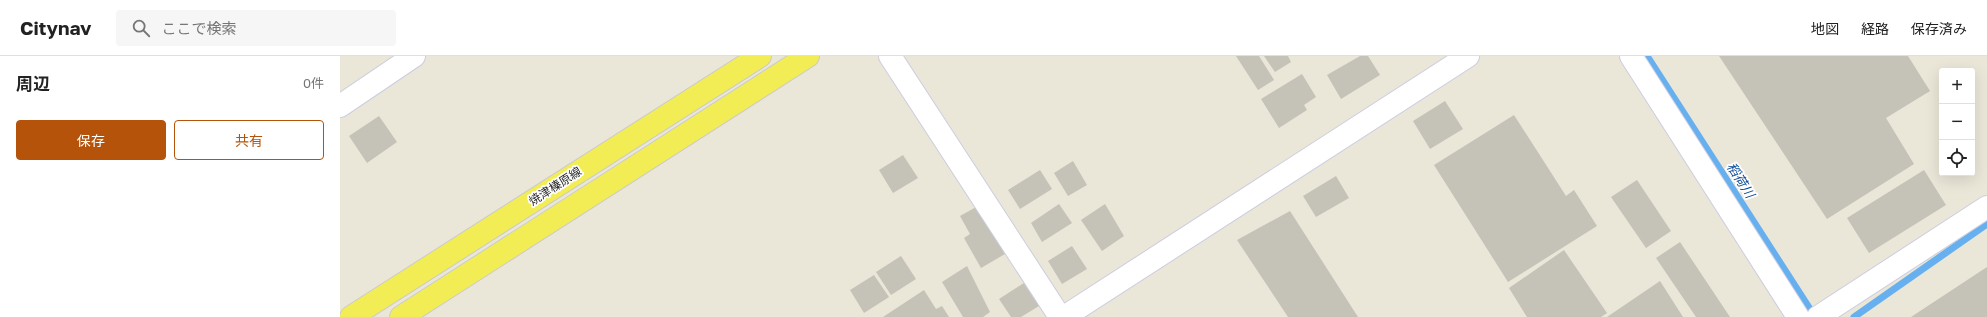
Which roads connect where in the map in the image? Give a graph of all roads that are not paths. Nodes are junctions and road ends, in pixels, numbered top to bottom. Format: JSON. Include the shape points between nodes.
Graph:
{"nodes":[{"id":1,"x":414,"y":56,"type":"edge"},
{"id":2,"x":760,"y":56,"type":"edge"},
{"id":3,"x":808,"y":56,"type":"edge"},
{"id":4,"x":890,"y":56,"type":"edge"},
{"id":5,"x":1468,"y":56,"type":"edge"},
{"id":6,"x":1631,"y":56,"type":"edge"},
{"id":7,"x":340,"y":106,"type":"edge"},
{"id":8,"x":1987,"y":207,"type":"edge"},
{"id":9,"x":351,"y":317,"type":"edge"},
{"id":10,"x":402,"y":317,"type":"edge"},
{"id":11,"x":1060,"y":317,"type":"edge"},
{"id":12,"x":1064,"y":317,"type":"edge"},
{"id":13,"x":1798,"y":317,"type":"edge"},
{"id":14,"x":1818,"y":317,"type":"edge"}],
"edges":[{"from":1,"to":7,"type":"street"},
{"from":2,"to":9,"type":"main road","name":"焼津榛原線"},
{"from":3,"to":10,"type":"main road"},
{"from":4,"to":11,"type":"street"},
{"from":5,"to":12,"type":"street"},
{"from":6,"to":13,"type":"street"},
{"from":8,"to":14,"type":"street"}]}
